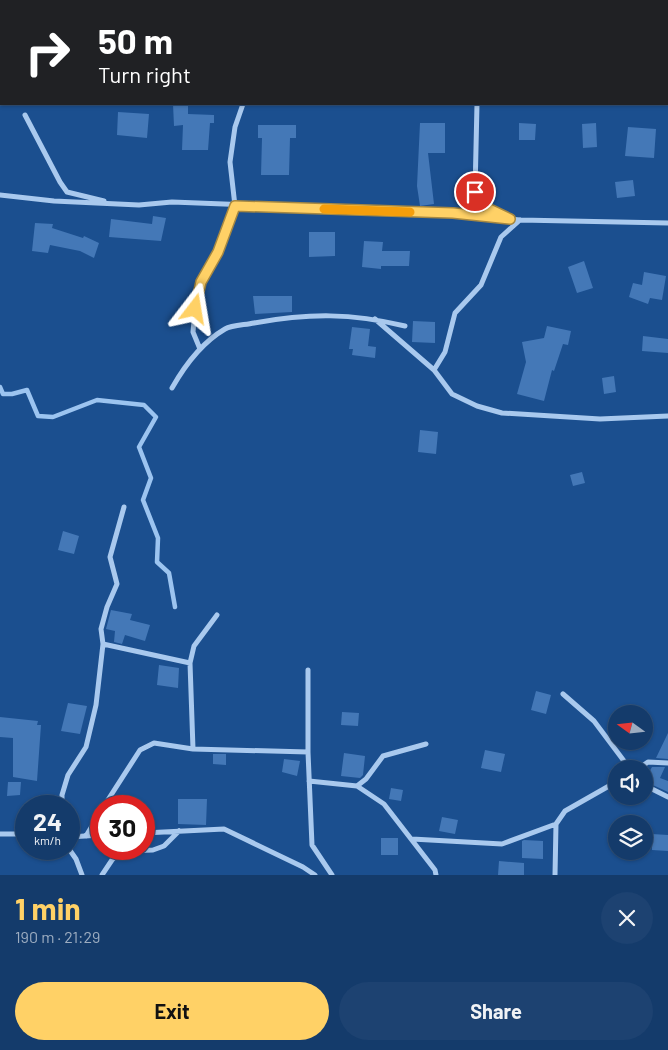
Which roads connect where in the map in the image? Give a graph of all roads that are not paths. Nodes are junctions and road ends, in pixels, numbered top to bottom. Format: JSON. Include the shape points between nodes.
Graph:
{"nodes":[{"id":1,"x":243,"y":105,"type":"edge"},
{"id":2,"x":477,"y":105,"type":"edge"},
{"id":3,"x":25,"y":115,"type":"dead end"},
{"id":4,"x":0,"y":195,"type":"edge"},
{"id":5,"x":114,"y":204,"type":"junction"},
{"id":6,"x":235,"y":206,"type":"junction"},
{"id":7,"x":510,"y":219,"type":"junction"},
{"id":8,"x":520,"y":220,"type":"junction"},
{"id":9,"x":668,"y":223,"type":"edge"},
{"id":10,"x":375,"y":319,"type":"junction"},
{"id":11,"x":406,"y":326,"type":"dead end"},
{"id":12,"x":200,"y":349,"type":"junction"},
{"id":13,"x":434,"y":370,"type":"junction"},
{"id":14,"x":172,"y":388,"type":"dead end"},
{"id":15,"x":668,"y":416,"type":"edge"},
{"id":16,"x":124,"y":507,"type":"dead end"},
{"id":17,"x":218,"y":615,"type":"dead end"},
{"id":18,"x":103,"y":644,"type":"junction"},
{"id":19,"x":190,"y":663,"type":"junction"},
{"id":20,"x":308,"y":670,"type":"dead end"},
{"id":21,"x":562,"y":694,"type":"dead end"},
{"id":22,"x":426,"y":744,"type":"dead end"},
{"id":23,"x":194,"y":749,"type":"junction"},
{"id":24,"x":308,"y":752,"type":"junction"},
{"id":25,"x":623,"y":760,"type":"edge"},
{"id":26,"x":653,"y":762,"type":"edge"},
{"id":27,"x":668,"y":763,"type":"edge"},
{"id":28,"x":308,"y":781,"type":"junction"},
{"id":29,"x":358,"y":786,"type":"junction"},
{"id":30,"x":608,"y":787,"type":"edge"},
{"id":31,"x":653,"y":790,"type":"edge"},
{"id":32,"x":62,"y":795,"type":"edge"},
{"id":33,"x":111,"y":795,"type":"edge"},
{"id":34,"x":668,"y":797,"type":"edge"},
{"id":35,"x":556,"y":824,"type":"junction"},
{"id":36,"x":90,"y":829,"type":"edge"},
{"id":37,"x":179,"y":831,"type":"junction"},
{"id":38,"x":155,"y":832,"type":"edge"},
{"id":39,"x":0,"y":834,"type":"edge"},
{"id":40,"x":15,"y":834,"type":"edge"},
{"id":41,"x":80,"y":836,"type":"edge"},
{"id":42,"x":86,"y":836,"type":"junction"},
{"id":43,"x":90,"y":836,"type":"edge"},
{"id":44,"x":412,"y":839,"type":"junction"},
{"id":45,"x":76,"y":860,"type":"edge"},
{"id":46,"x":82,"y":875,"type":"edge"},
{"id":47,"x":102,"y":875,"type":"edge"},
{"id":48,"x":314,"y":875,"type":"edge"},
{"id":49,"x":332,"y":875,"type":"edge"},
{"id":50,"x":436,"y":875,"type":"edge"},
{"id":51,"x":555,"y":875,"type":"edge"}],
"edges":[{"from":1,"to":6,"type":"street","via":[[230,162]]},
{"from":2,"to":7,"type":"street","via":[[475,192],[485,207]]},
{"from":3,"to":5,"type":"street","via":[[67,192]]},
{"from":4,"to":5,"type":"street"},
{"from":5,"to":6,"type":"street","via":[[172,202]]},
{"from":6,"to":7,"type":"street","via":[[453,213]]},
{"from":6,"to":12,"type":"street","via":[[218,252],[201,282],[193,332]]},
{"from":7,"to":8,"type":"street"},
{"from":8,"to":9,"type":"street"},
{"from":8,"to":13,"type":"street","via":[[501,237],[481,285],[455,313],[445,352]]},
{"from":10,"to":11,"type":"street"},
{"from":10,"to":12,"type":"street","via":[[320,315],[226,328]]},
{"from":10,"to":13,"type":"street"},
{"from":12,"to":14,"type":"street"},
{"from":13,"to":15,"type":"street","via":[[452,394],[502,413],[600,418]]},
{"from":16,"to":18,"type":"street","via":[[110,557],[116,584],[101,629]]},
{"from":17,"to":19,"type":"street","via":[[194,646]]},
{"from":18,"to":19,"type":"street"},
{"from":18,"to":32,"type":"street","via":[[96,705],[86,747],[68,775]]},
{"from":19,"to":23,"type":"street"},
{"from":20,"to":24,"type":"street"},
{"from":21,"to":25,"type":"street","via":[[594,721]]},
{"from":22,"to":29,"type":"street","via":[[383,756]]},
{"from":23,"to":24,"type":"street"},
{"from":23,"to":33,"type":"street","via":[[154,743],[140,750]]},
{"from":24,"to":28,"type":"street"},
{"from":26,"to":27,"type":"street"},
{"from":28,"to":29,"type":"street"},
{"from":28,"to":49,"type":"street","via":[[312,845]]},
{"from":29,"to":44,"type":"street","via":[[384,804]]},
{"from":30,"to":35,"type":"street","via":[[565,811]]},
{"from":31,"to":34,"type":"street"},
{"from":35,"to":44,"type":"street","via":[[502,844]]},
{"from":35,"to":51,"type":"street"},
{"from":36,"to":42,"type":"street"},
{"from":37,"to":38,"type":"street"},
{"from":37,"to":47,"type":"street","via":[[164,846],[153,850],[121,851]]},
{"from":37,"to":48,"type":"street","via":[[224,829]]},
{"from":39,"to":40,"type":"street"},
{"from":41,"to":42,"type":"street"},
{"from":42,"to":43,"type":"street"},
{"from":44,"to":50,"type":"street"},
{"from":45,"to":46,"type":"street"}]}
